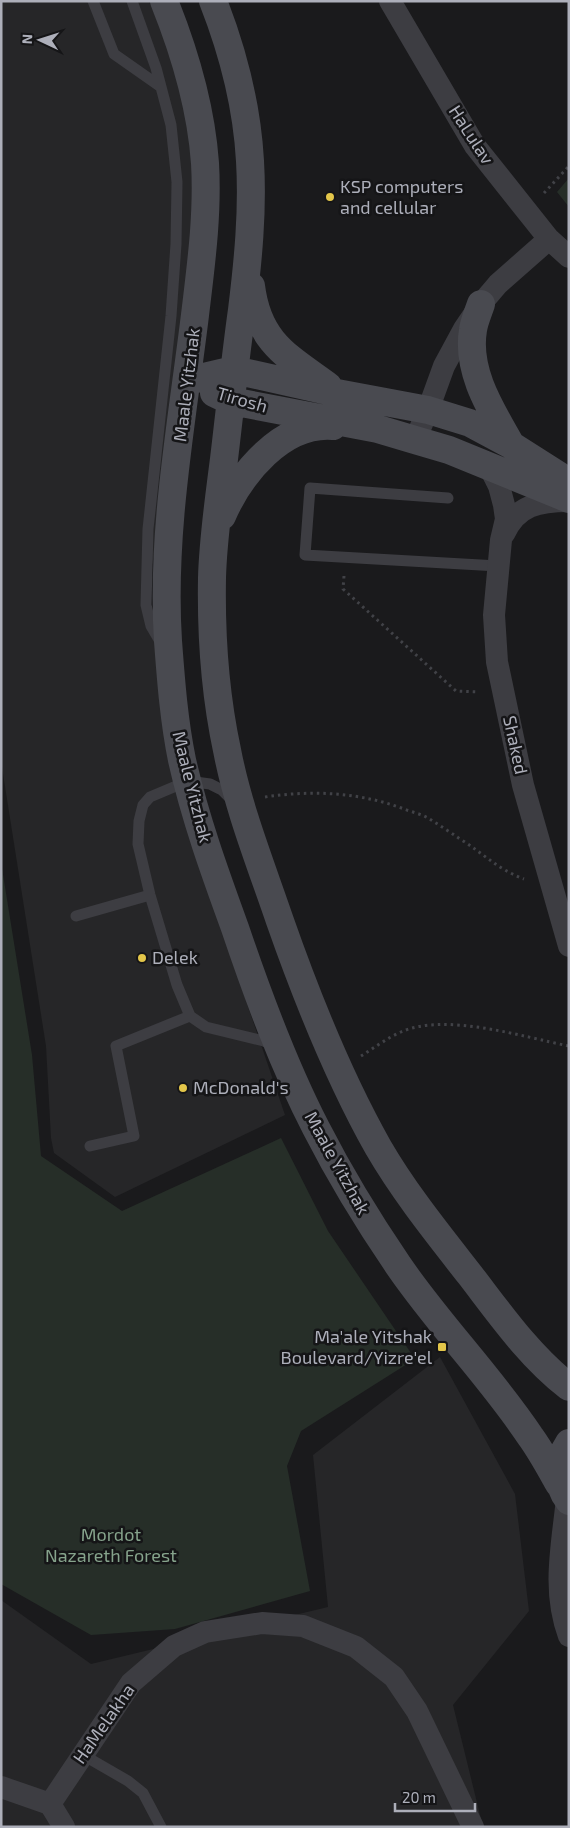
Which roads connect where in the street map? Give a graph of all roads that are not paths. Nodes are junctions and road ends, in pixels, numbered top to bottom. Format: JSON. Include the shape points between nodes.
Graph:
{"nodes":[{"id":1,"x":94,"y":1,"type":"edge"},
{"id":2,"x":132,"y":1,"type":"edge"},
{"id":3,"x":164,"y":1,"type":"edge"},
{"id":4,"x":213,"y":1,"type":"edge"},
{"id":5,"x":390,"y":1,"type":"edge"},
{"id":6,"x":161,"y":87,"type":"junction"},
{"id":7,"x":548,"y":240,"type":"junction"},
{"id":8,"x":569,"y":257,"type":"edge"},
{"id":9,"x":248,"y":263,"type":"junction"},
{"id":10,"x":481,"y":304,"type":"junction"},
{"id":11,"x":234,"y":370,"type":"junction"},
{"id":12,"x":187,"y":381,"type":"junction"},
{"id":13,"x":337,"y":393,"type":"junction"},
{"id":14,"x":231,"y":401,"type":"junction"},
{"id":15,"x":428,"y":410,"type":"junction"},
{"id":16,"x":378,"y":429,"type":"junction"},
{"id":17,"x":415,"y":440,"type":"junction"},
{"id":18,"x":511,"y":445,"type":"junction"},
{"id":19,"x":490,"y":468,"type":"junction"},
{"id":20,"x":569,"y":482,"type":"edge"},
{"id":21,"x":448,"y":498,"type":"dead end"},
{"id":22,"x":569,"y":500,"type":"edge"},
{"id":23,"x":215,"y":531,"type":"junction"},
{"id":24,"x":501,"y":540,"type":"junction"},
{"id":25,"x":498,"y":566,"type":"junction"},
{"id":26,"x":169,"y":658,"type":"junction"},
{"id":27,"x":188,"y":780,"type":"junction"},
{"id":28,"x":244,"y":813,"type":"junction"},
{"id":29,"x":150,"y":895,"type":"junction"},
{"id":30,"x":76,"y":916,"type":"dead end"},
{"id":31,"x":569,"y":946,"type":"edge"},
{"id":32,"x":190,"y":1016,"type":"junction"},
{"id":33,"x":280,"y":1048,"type":"junction"},
{"id":34,"x":90,"y":1146,"type":"dead end"},
{"id":35,"x":569,"y":1387,"type":"edge"},
{"id":36,"x":569,"y":1443,"type":"edge"},
{"id":37,"x":565,"y":1495,"type":"edge"},
{"id":38,"x":569,"y":1636,"type":"edge"},
{"id":39,"x":83,"y":1754,"type":"junction"},
{"id":40,"x":1,"y":1787,"type":"edge"},
{"id":41,"x":50,"y":1804,"type":"junction"},
{"id":42,"x":64,"y":1827,"type":"edge"},
{"id":43,"x":161,"y":1827,"type":"edge"},
{"id":44,"x":473,"y":1827,"type":"edge"}],
"edges":[{"from":1,"to":6,"type":"lane","via":[[114,54]]},
{"from":2,"to":6,"type":"lane"},
{"from":3,"to":12,"type":"main road","name":"Maale Yitzhak","via":[[191,83],[205,164],[202,259]]},
{"from":4,"to":9,"type":"main road","via":[[236,72],[246,117],[250,162]]},
{"from":5,"to":7,"type":"street","name":"HaLulav","via":[[475,146]]},
{"from":6,"to":26,"type":"lane","via":[[171,125],[176,173],[176,244],[148,529],[146,605],[151,626]]},
{"from":7,"to":8,"type":"street","name":"HaLulav"},
{"from":7,"to":10,"type":"street","via":[[498,284]]},
{"from":9,"to":11,"type":"main road"},
{"from":9,"to":13,"type":"main road","via":[[252,300],[260,324],[291,360]]},
{"from":10,"to":15,"type":"street","via":[[444,366]]},
{"from":10,"to":18,"type":"main road","via":[[473,330],[476,372],[486,399]]},
{"from":11,"to":12,"type":"main road","name":"Tirosh"},
{"from":11,"to":13,"type":"main road","name":"Tirosh"},
{"from":11,"to":14,"type":"main road"},
{"from":12,"to":14,"type":"main road","name":"Tirosh"},
{"from":12,"to":26,"type":"main road","name":"Maale Yitzhak","via":[[169,527]]},
{"from":13,"to":15,"type":"main road","name":"Tirosh"},
{"from":14,"to":16,"type":"main road","name":"Tirosh"},
{"from":14,"to":23,"type":"main road"},
{"from":15,"to":17,"type":"street"},
{"from":15,"to":18,"type":"main road","name":"Tirosh","via":[[470,423]]},
{"from":16,"to":17,"type":"main road","name":"Tirosh"},
{"from":16,"to":23,"type":"main road","via":[[330,425],[304,430],[286,438],[266,452],[243,479]]},
{"from":17,"to":19,"type":"main road","name":"Tirosh","via":[[449,450]]},
{"from":18,"to":20,"type":"main road","name":"Tirosh"},
{"from":19,"to":22,"type":"main road","name":"Tirosh"},
{"from":19,"to":24,"type":"street","name":"Shaked","via":[[504,504],[506,519]]},
{"from":21,"to":25,"type":"lane","via":[[310,488],[305,555]]},
{"from":22,"to":24,"type":"street","name":"Shaked","via":[[551,501],[522,510],[508,524]]},
{"from":23,"to":28,"type":"main road","via":[[213,635],[218,696],[227,750]]},
{"from":24,"to":25,"type":"street","name":"Shaked"},
{"from":25,"to":31,"type":"street","name":"Shaked","via":[[494,615],[497,662],[523,785]]},
{"from":26,"to":27,"type":"main road","name":"Maale Yitzhak","via":[[182,760]]},
{"from":27,"to":28,"type":"lane","via":[[222,790]]},
{"from":27,"to":29,"type":"lane","via":[[150,797],[143,805],[138,844]]},
{"from":27,"to":33,"type":"main road","name":"Maale Yitzhak","via":[[213,867]]},
{"from":28,"to":35,"type":"main road","via":[[298,971],[355,1105],[376,1144],[411,1196],[524,1344]]},
{"from":29,"to":30,"type":"lane"},
{"from":29,"to":32,"type":"lane","via":[[177,985]]},
{"from":32,"to":33,"type":"lane","via":[[206,1027]]},
{"from":32,"to":34,"type":"lane","via":[[116,1046],[134,1136]]},
{"from":33,"to":37,"type":"main road","name":"Maale Yitzhak","via":[[315,1126],[369,1221],[407,1277],[531,1436]]},
{"from":36,"to":37,"type":"main road","via":[[559,1465]]},
{"from":37,"to":38,"type":"street","via":[[558,1582],[560,1609]]},
{"from":39,"to":41,"type":"street","name":"HaMelakha"},
{"from":39,"to":43,"type":"lane","via":[[143,1793]]},
{"from":39,"to":44,"type":"street","name":"HaMelakha","via":[[131,1683],[174,1646],[205,1632],[262,1623],[303,1626],[356,1647],[394,1677],[417,1711]]},
{"from":40,"to":41,"type":"street"},
{"from":41,"to":42,"type":"street"}]}
